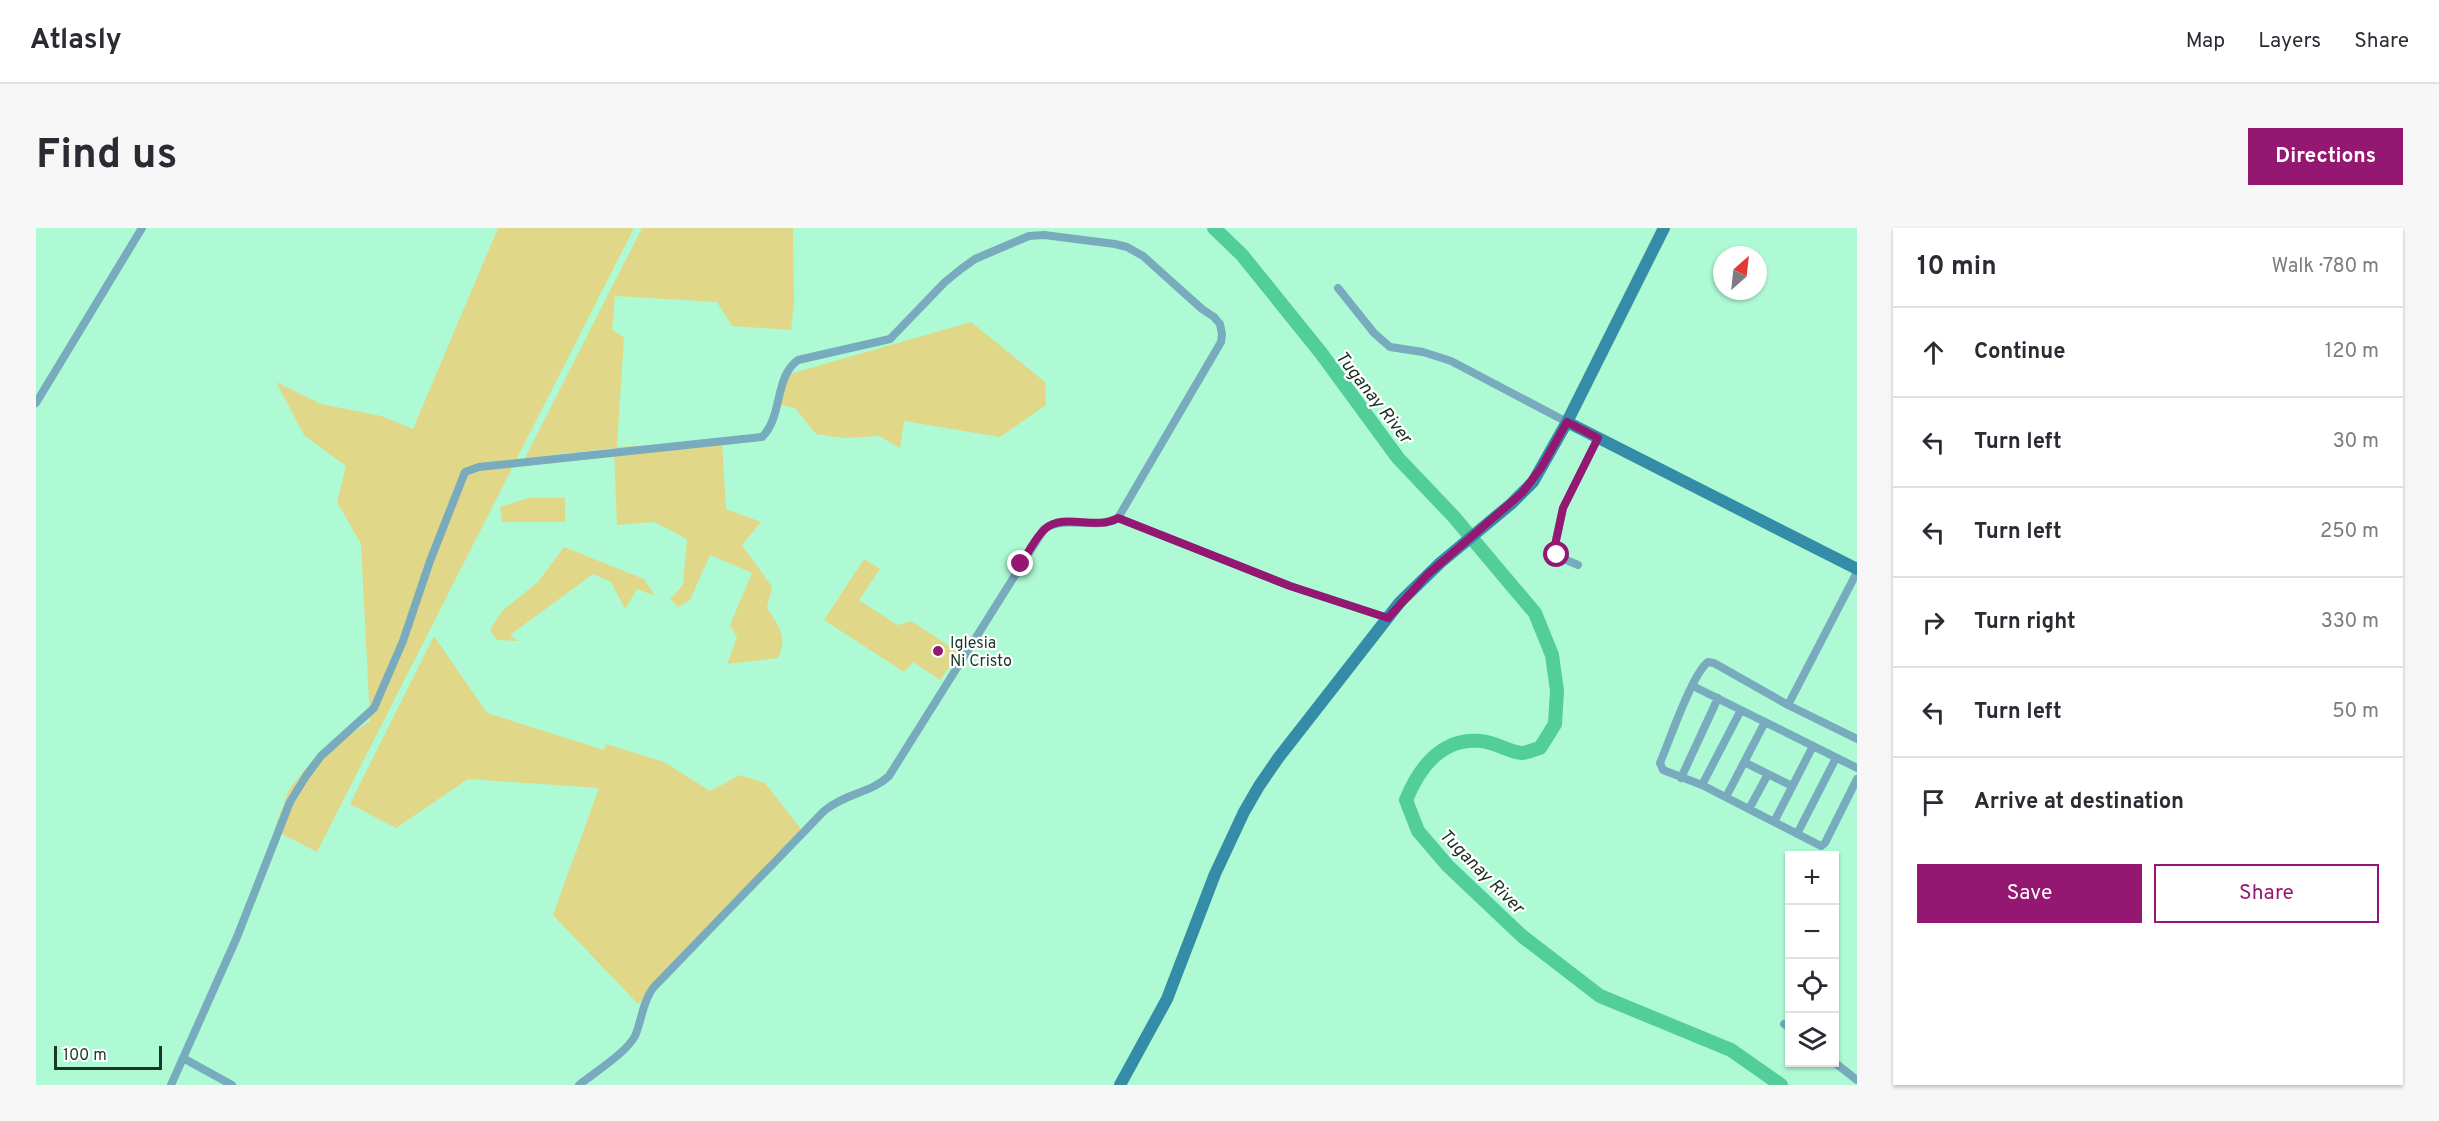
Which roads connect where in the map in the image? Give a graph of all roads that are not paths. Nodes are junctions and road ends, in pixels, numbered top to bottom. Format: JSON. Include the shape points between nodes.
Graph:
{"nodes":[{"id":1,"x":142,"y":228,"type":"edge"},
{"id":2,"x":1664,"y":228,"type":"edge"},
{"id":3,"x":1338,"y":288,"type":"dead end"},
{"id":4,"x":36,"y":403,"type":"edge"},
{"id":5,"x":1567,"y":422,"type":"junction"},
{"id":6,"x":1598,"y":438,"type":"junction"},
{"id":7,"x":1118,"y":518,"type":"junction"},
{"id":8,"x":1578,"y":565,"type":"dead end"},
{"id":9,"x":1857,"y":570,"type":"edge"},
{"id":10,"x":1388,"y":618,"type":"junction"},
{"id":11,"x":1693,"y":686,"type":"junction"},
{"id":12,"x":1718,"y":698,"type":"junction"},
{"id":13,"x":1788,"y":705,"type":"junction"},
{"id":14,"x":1742,"y":710,"type":"junction"},
{"id":15,"x":1765,"y":722,"type":"junction"},
{"id":16,"x":1857,"y":739,"type":"edge"},
{"id":17,"x":1813,"y":746,"type":"junction"},
{"id":18,"x":1836,"y":758,"type":"junction"},
{"id":19,"x":1744,"y":762,"type":"junction"},
{"id":20,"x":1857,"y":768,"type":"edge"},
{"id":21,"x":1768,"y":774,"type":"junction"},
{"id":22,"x":1681,"y":778,"type":"junction"},
{"id":23,"x":1857,"y":779,"type":"edge"},
{"id":24,"x":1702,"y":785,"type":"junction"},
{"id":25,"x":1792,"y":786,"type":"junction"},
{"id":26,"x":1726,"y":797,"type":"junction"},
{"id":27,"x":1749,"y":809,"type":"junction"},
{"id":28,"x":1774,"y":822,"type":"junction"},
{"id":29,"x":1797,"y":834,"type":"junction"},
{"id":30,"x":183,"y":1058,"type":"junction"},
{"id":31,"x":1839,"y":1066,"type":"edge"},
{"id":32,"x":1857,"y":1080,"type":"edge"},
{"id":33,"x":171,"y":1085,"type":"edge"},
{"id":34,"x":232,"y":1085,"type":"edge"},
{"id":35,"x":579,"y":1085,"type":"edge"},
{"id":36,"x":1120,"y":1085,"type":"edge"}],
"edges":[{"from":1,"to":4,"type":"street"},
{"from":2,"to":5,"type":"street"},
{"from":3,"to":5,"type":"street","via":[[1390,347],[1451,361]]},
{"from":5,"to":6,"type":"street"},
{"from":5,"to":10,"type":"street","via":[[1533,482],[1427,575]]},
{"from":6,"to":8,"type":"street","via":[[1563,508],[1554,550]]},
{"from":6,"to":9,"type":"street"},
{"from":7,"to":10,"type":"street","via":[[1290,586]]},
{"from":7,"to":30,"type":"street","via":[[1221,342],[1220,324],[1136,251],[1115,244],[1044,235],[1029,236],[975,259],[945,282],[890,339],[798,360],[788,370],[774,415],[762,437],[468,470],[456,491],[403,641],[374,708],[321,756],[290,802],[237,937]]},
{"from":7,"to":35,"type":"street","via":[[1108,523],[1064,522],[1044,529],[889,776],[824,811],[653,988],[629,1045]]},
{"from":9,"to":13,"type":"street"},
{"from":10,"to":36,"type":"street","via":[[1279,757],[1244,812],[1215,874],[1167,999]]},
{"from":11,"to":12,"type":"street"},
{"from":11,"to":13,"type":"street","via":[[1703,666],[1710,662]]},
{"from":11,"to":22,"type":"street","via":[[1660,763],[1663,770]]},
{"from":12,"to":14,"type":"street"},
{"from":12,"to":22,"type":"street"},
{"from":13,"to":16,"type":"street"},
{"from":14,"to":15,"type":"street"},
{"from":14,"to":24,"type":"street"},
{"from":15,"to":17,"type":"street"},
{"from":15,"to":19,"type":"street"},
{"from":17,"to":18,"type":"street"},
{"from":17,"to":25,"type":"street"},
{"from":18,"to":20,"type":"street"},
{"from":18,"to":29,"type":"street"},
{"from":19,"to":21,"type":"street"},
{"from":19,"to":26,"type":"street"},
{"from":21,"to":25,"type":"street"},
{"from":21,"to":27,"type":"street"},
{"from":22,"to":24,"type":"street"},
{"from":23,"to":29,"type":"street","via":[[1823,845]]},
{"from":24,"to":26,"type":"street"},
{"from":25,"to":28,"type":"street"},
{"from":26,"to":27,"type":"street"},
{"from":27,"to":28,"type":"street"},
{"from":28,"to":29,"type":"street"},
{"from":30,"to":33,"type":"street"},
{"from":30,"to":34,"type":"street"},
{"from":31,"to":32,"type":"street"}]}
